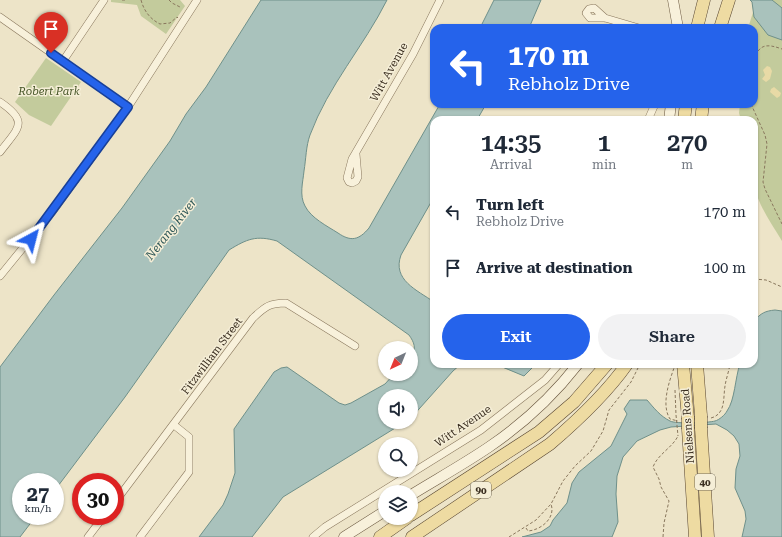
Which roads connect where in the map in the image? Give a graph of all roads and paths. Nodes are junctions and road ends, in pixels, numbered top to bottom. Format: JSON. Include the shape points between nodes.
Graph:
{"nodes":[{"id":1,"x":104,"y":0,"type":"edge"},
{"id":2,"x":122,"y":0,"type":"edge"},
{"id":3,"x":127,"y":0,"type":"edge"},
{"id":4,"x":141,"y":0,"type":"edge"},
{"id":5,"x":169,"y":0,"type":"edge"},
{"id":6,"x":197,"y":0,"type":"edge"},
{"id":7,"x":440,"y":0,"type":"edge"},
{"id":8,"x":673,"y":0,"type":"edge"},
{"id":9,"x":704,"y":0,"type":"edge"},
{"id":10,"x":728,"y":1,"type":"edge"},
{"id":11,"x":180,"y":7,"type":"dead end"},
{"id":12,"x":176,"y":14,"type":"dead end"},
{"id":13,"x":0,"y":17,"type":"edge"},
{"id":14,"x":177,"y":17,"type":"junction"},
{"id":15,"x":605,"y":18,"type":"dead end"},
{"id":16,"x":183,"y":22,"type":"junction"},
{"id":17,"x":169,"y":24,"type":"junction"},
{"id":18,"x":625,"y":24,"type":"edge"},
{"id":19,"x":677,"y":24,"type":"edge"},
{"id":20,"x":698,"y":24,"type":"edge"},
{"id":21,"x":721,"y":24,"type":"edge"},
{"id":22,"x":170,"y":26,"type":"dead end"},
{"id":23,"x":782,"y":49,"type":"edge"},
{"id":24,"x":758,"y":53,"type":"edge"},
{"id":25,"x":64,"y":62,"type":"junction"},
{"id":26,"x":0,"y":102,"type":"edge"},
{"id":27,"x":128,"y":107,"type":"junction"},
{"id":28,"x":758,"y":120,"type":"edge"},
{"id":29,"x":0,"y":152,"type":"edge"},
{"id":30,"x":356,"y":154,"type":"dead end"},
{"id":31,"x":782,"y":224,"type":"edge"},
{"id":32,"x":0,"y":276,"type":"edge"},
{"id":33,"x":758,"y":279,"type":"edge"},
{"id":34,"x":782,"y":287,"type":"edge"},
{"id":35,"x":355,"y":346,"type":"dead end"},
{"id":36,"x":556,"y":368,"type":"edge"},
{"id":37,"x":574,"y":368,"type":"edge"},
{"id":38,"x":603,"y":368,"type":"edge"},
{"id":39,"x":624,"y":368,"type":"edge"},
{"id":40,"x":638,"y":368,"type":"edge"},
{"id":41,"x":680,"y":368,"type":"edge"},
{"id":42,"x":681,"y":368,"type":"edge"},
{"id":43,"x":697,"y":368,"type":"edge"},
{"id":44,"x":674,"y":379,"type":"dead end"},
{"id":45,"x":676,"y":390,"type":"dead end"},
{"id":46,"x":684,"y":421,"type":"junction"},
{"id":47,"x":174,"y":425,"type":"junction"},
{"id":48,"x":124,"y":490,"type":"edge"},
{"id":49,"x":418,"y":491,"type":"edge"},
{"id":50,"x":550,"y":504,"type":"junction"},
{"id":51,"x":418,"y":510,"type":"edge"},
{"id":52,"x":378,"y":515,"type":"edge"},
{"id":53,"x":97,"y":525,"type":"edge"},
{"id":54,"x":397,"y":525,"type":"edge"},
{"id":55,"x":525,"y":528,"type":"junction"},
{"id":56,"x":88,"y":537,"type":"edge"},
{"id":57,"x":140,"y":537,"type":"edge"},
{"id":58,"x":313,"y":537,"type":"edge"},
{"id":59,"x":344,"y":537,"type":"edge"},
{"id":60,"x":380,"y":537,"type":"edge"},
{"id":61,"x":412,"y":537,"type":"edge"},
{"id":62,"x":509,"y":537,"type":"edge"},
{"id":63,"x":663,"y":537,"type":"edge"},
{"id":64,"x":695,"y":537,"type":"edge"},
{"id":65,"x":708,"y":537,"type":"edge"}],
"edges":[{"from":1,"to":25,"type":"street"},
{"from":2,"to":3,"type":"path"},
{"from":4,"to":17,"type":"path","via":[[145,11],[154,21]]},
{"from":5,"to":11,"type":"path"},
{"from":6,"to":16,"type":"street"},
{"from":7,"to":30,"type":"street","name":"Witt Avenue","via":[[413,54]]},
{"from":8,"to":19,"type":"street"},
{"from":9,"to":20,"type":"main road"},
{"from":10,"to":21,"type":"main road"},
{"from":12,"to":14,"type":"path"},
{"from":13,"to":25,"type":"street"},
{"from":14,"to":16,"type":"path"},
{"from":14,"to":17,"type":"path"},
{"from":15,"to":18,"type":"street"},
{"from":16,"to":27,"type":"street"},
{"from":17,"to":22,"type":"path"},
{"from":23,"to":24,"type":"path","via":[[770,45]]},
{"from":25,"to":27,"type":"street"},
{"from":26,"to":29,"type":"street","via":[[16,114],[19,122],[17,129]]},
{"from":27,"to":32,"type":"street","via":[[49,216]]},
{"from":28,"to":31,"type":"path","via":[[767,144],[763,182]]},
{"from":33,"to":34,"type":"path"},
{"from":35,"to":47,"type":"street","name":"Fitzwilliam Street","via":[[286,303],[275,303],[264,308],[254,318]]},
{"from":36,"to":58,"type":"street","name":"Witt Avenue","via":[[545,380],[481,430]]},
{"from":37,"to":49,"type":"street","via":[[549,397],[520,423],[488,448]]},
{"from":38,"to":51,"type":"main road","number":"90","via":[[574,402],[539,432]]},
{"from":39,"to":61,"type":"main road","number":"90","via":[[599,398],[550,444]]},
{"from":40,"to":50,"type":"path","via":[[631,382],[609,410],[597,442],[563,481]]},
{"from":41,"to":44,"type":"path"},
{"from":42,"to":46,"type":"main road","name":"Nielsens Road","number":"40"},
{"from":43,"to":65,"type":"main road","name":"Nielsens Road","number":"40"},
{"from":45,"to":46,"type":"path"},
{"from":46,"to":63,"type":"path","bridge":true,"via":[[673,444],[653,467],[669,501]]},
{"from":46,"to":64,"type":"main road","name":"Nielsens Road","number":"40"},
{"from":47,"to":48,"type":"street","name":"Fitzwilliam Street"},
{"from":47,"to":57,"type":"street","via":[[189,436],[189,472]]},
{"from":50,"to":55,"type":"path"},
{"from":50,"to":55,"type":"path","via":[[551,514],[540,529],[528,531]]},
{"from":52,"to":59,"type":"street"},
{"from":53,"to":56,"type":"street"},
{"from":54,"to":60,"type":"main road"},
{"from":55,"to":62,"type":"path"}]}
